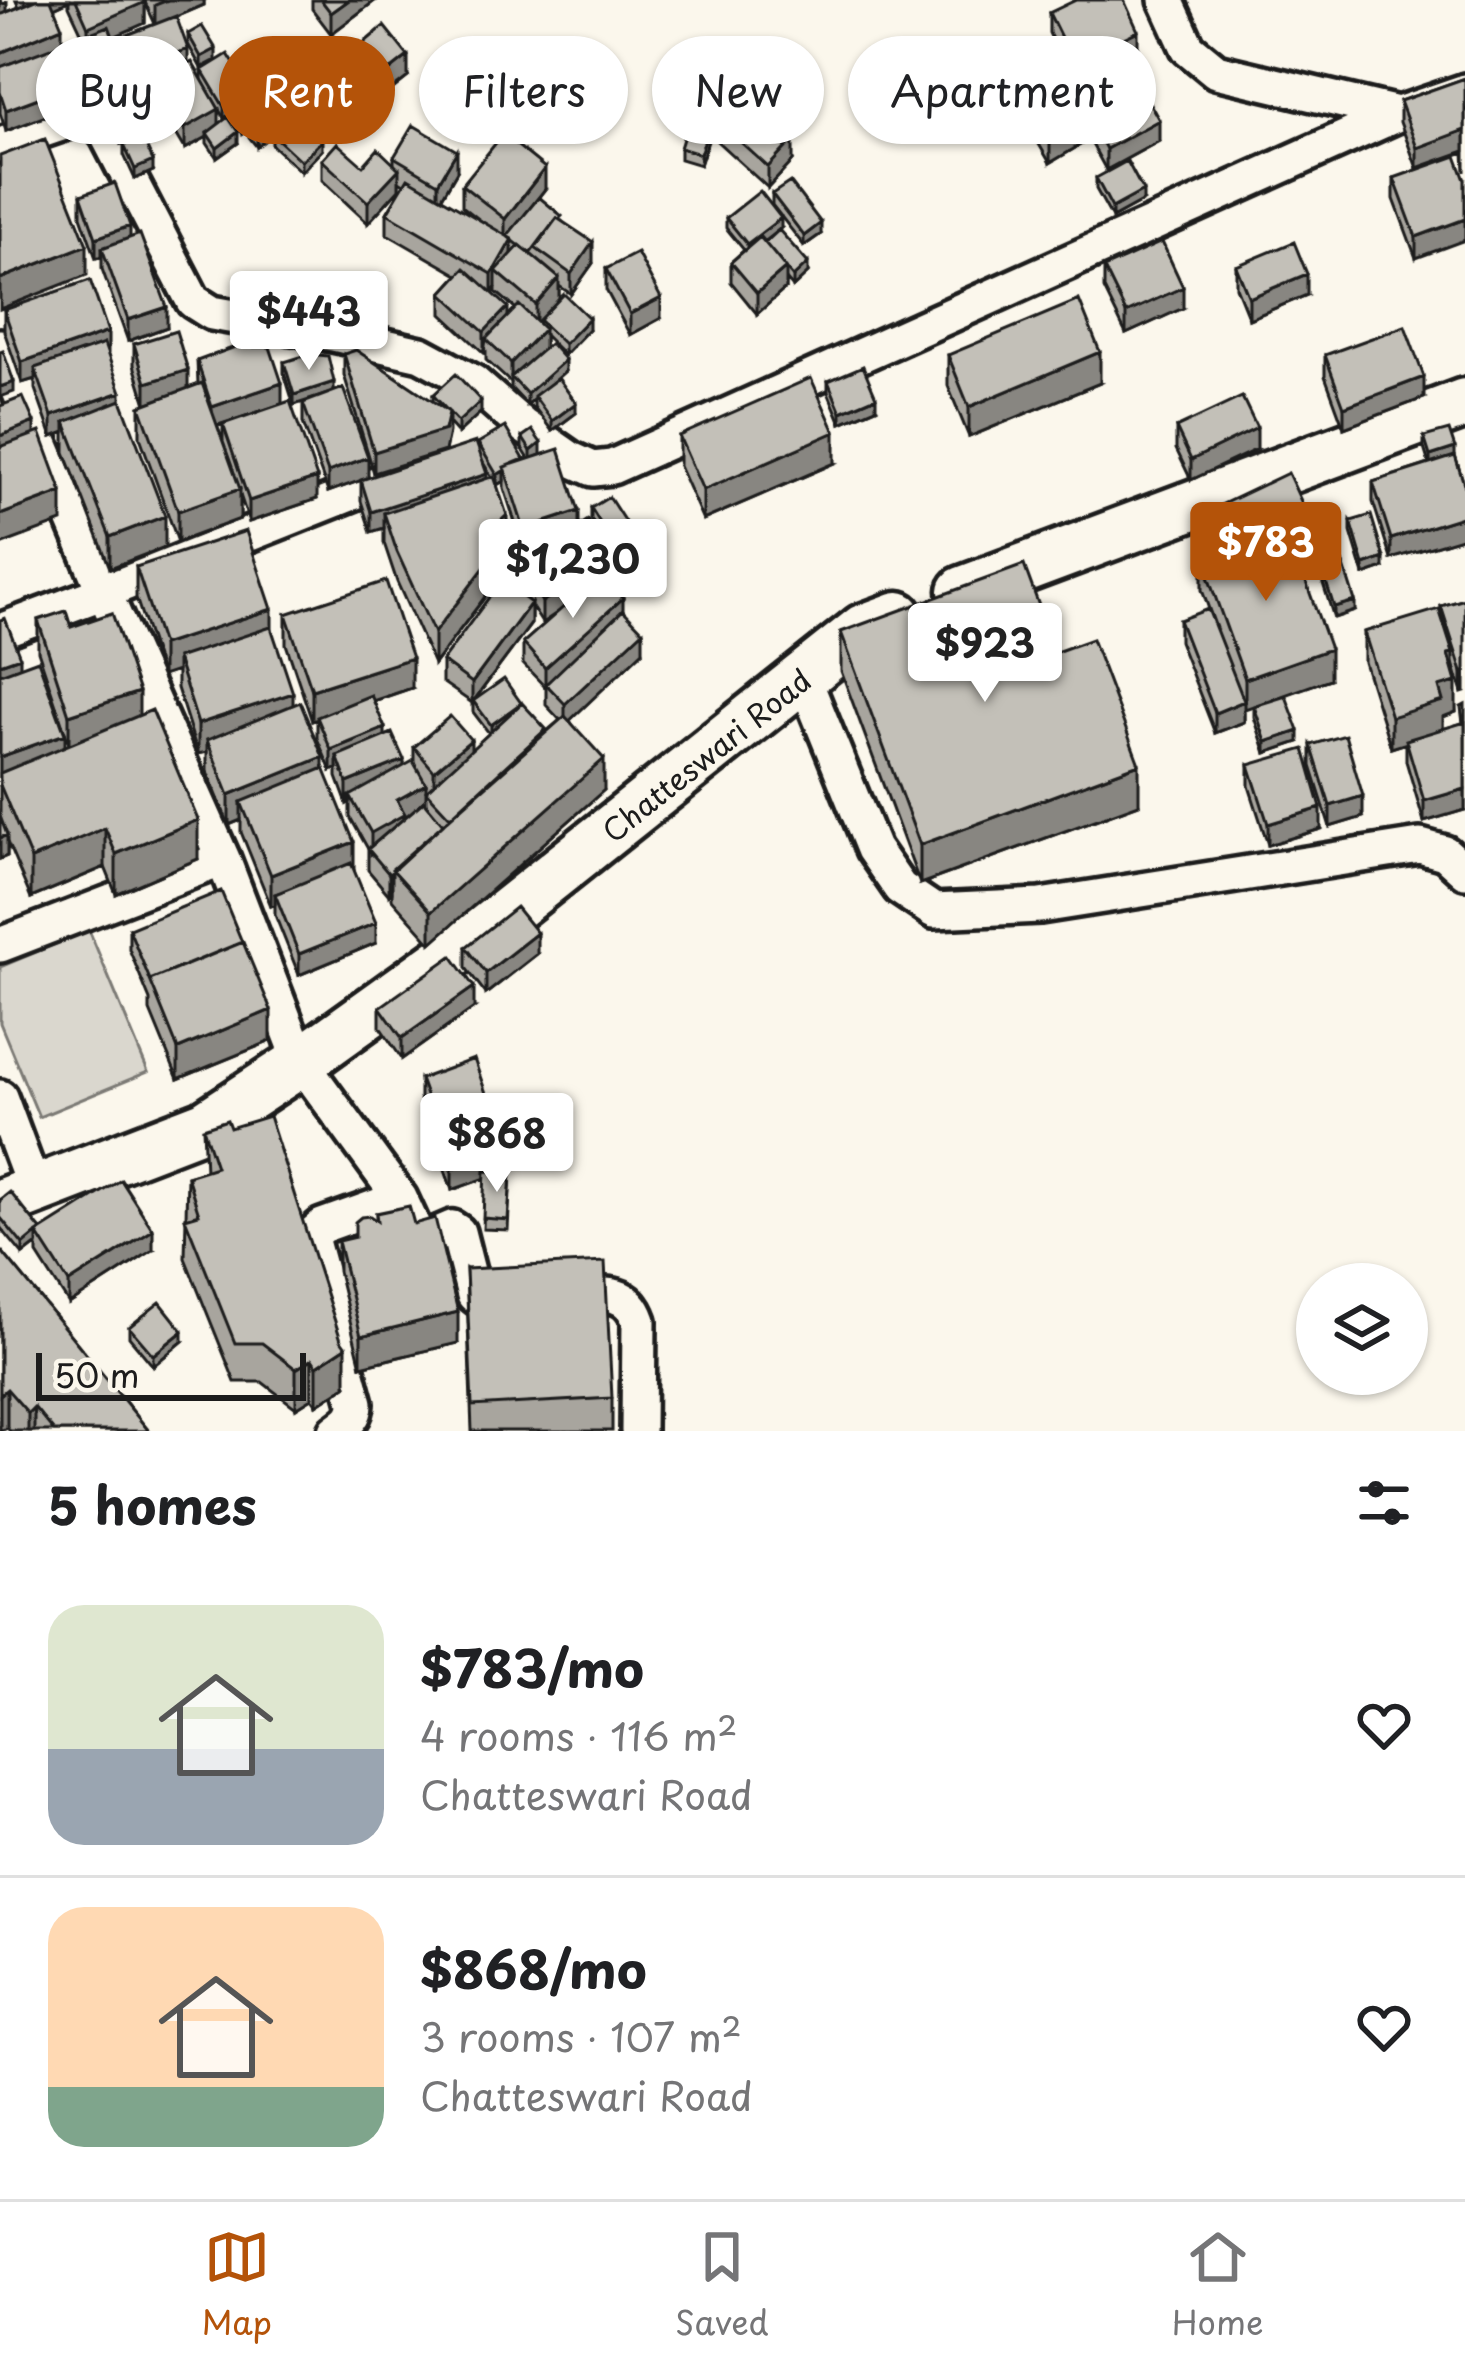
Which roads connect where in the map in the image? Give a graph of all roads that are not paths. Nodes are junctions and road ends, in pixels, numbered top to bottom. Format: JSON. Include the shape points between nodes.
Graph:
{"nodes":[{"id":1,"x":1166,"y":0,"type":"edge"},
{"id":2,"x":1465,"y":91,"type":"edge"},
{"id":3,"x":1398,"y":114,"type":"junction"},
{"id":4,"x":0,"y":145,"type":"edge"},
{"id":5,"x":0,"y":346,"type":"edge"},
{"id":6,"x":1465,"y":403,"type":"edge"},
{"id":7,"x":522,"y":425,"type":"junction"},
{"id":8,"x":478,"y":443,"type":"edge"},
{"id":9,"x":434,"y":460,"type":"edge"},
{"id":10,"x":104,"y":592,"type":"junction"},
{"id":11,"x":0,"y":631,"type":"edge"},
{"id":12,"x":803,"y":676,"type":"junction"},
{"id":13,"x":223,"y":860,"type":"junction"},
{"id":14,"x":1465,"y":871,"type":"edge"},
{"id":15,"x":0,"y":945,"type":"edge"},
{"id":16,"x":301,"y":1061,"type":"junction"},
{"id":17,"x":0,"y":1097,"type":"edge"},
{"id":18,"x":17,"y":1197,"type":"edge"},
{"id":19,"x":400,"y":1198,"type":"junction"},
{"id":20,"x":336,"y":1431,"type":"edge"},
{"id":21,"x":638,"y":1431,"type":"edge"}],
"edges":[{"from":1,"to":3,"type":"street","via":[[1188,48],[1216,70]]},
{"from":2,"to":3,"type":"street"},
{"from":3,"to":7,"type":"street","via":[[612,466],[593,469],[571,459]]},
{"from":4,"to":7,"type":"street","via":[[82,117],[97,123],[193,301],[212,313],[422,354],[473,382]]},
{"from":5,"to":10,"type":"street","via":[[33,455]]},
{"from":6,"to":12,"type":"main road","name":"Chatteswari Road","via":[[863,629]]},
{"from":7,"to":8,"type":"street"},
{"from":9,"to":10,"type":"street"},
{"from":10,"to":11,"type":"street"},
{"from":10,"to":13,"type":"street"},
{"from":12,"to":14,"type":"street","via":[[873,849],[900,888],[934,911],[1040,906],[1420,846]]},
{"from":12,"to":16,"type":"main road","name":"Chatteswari Road","via":[[481,933]]},
{"from":13,"to":15,"type":"street"},
{"from":13,"to":16,"type":"street"},
{"from":16,"to":18,"type":"main road","name":"Chatteswari Road","via":[[205,1124]]},
{"from":16,"to":19,"type":"street"},
{"from":17,"to":18,"type":"street"},
{"from":19,"to":20,"type":"street","via":[[322,1226],[311,1241],[356,1403]]},
{"from":19,"to":21,"type":"street","via":[[420,1238],[458,1232],[479,1299],[620,1295],[634,1306]]}]}
